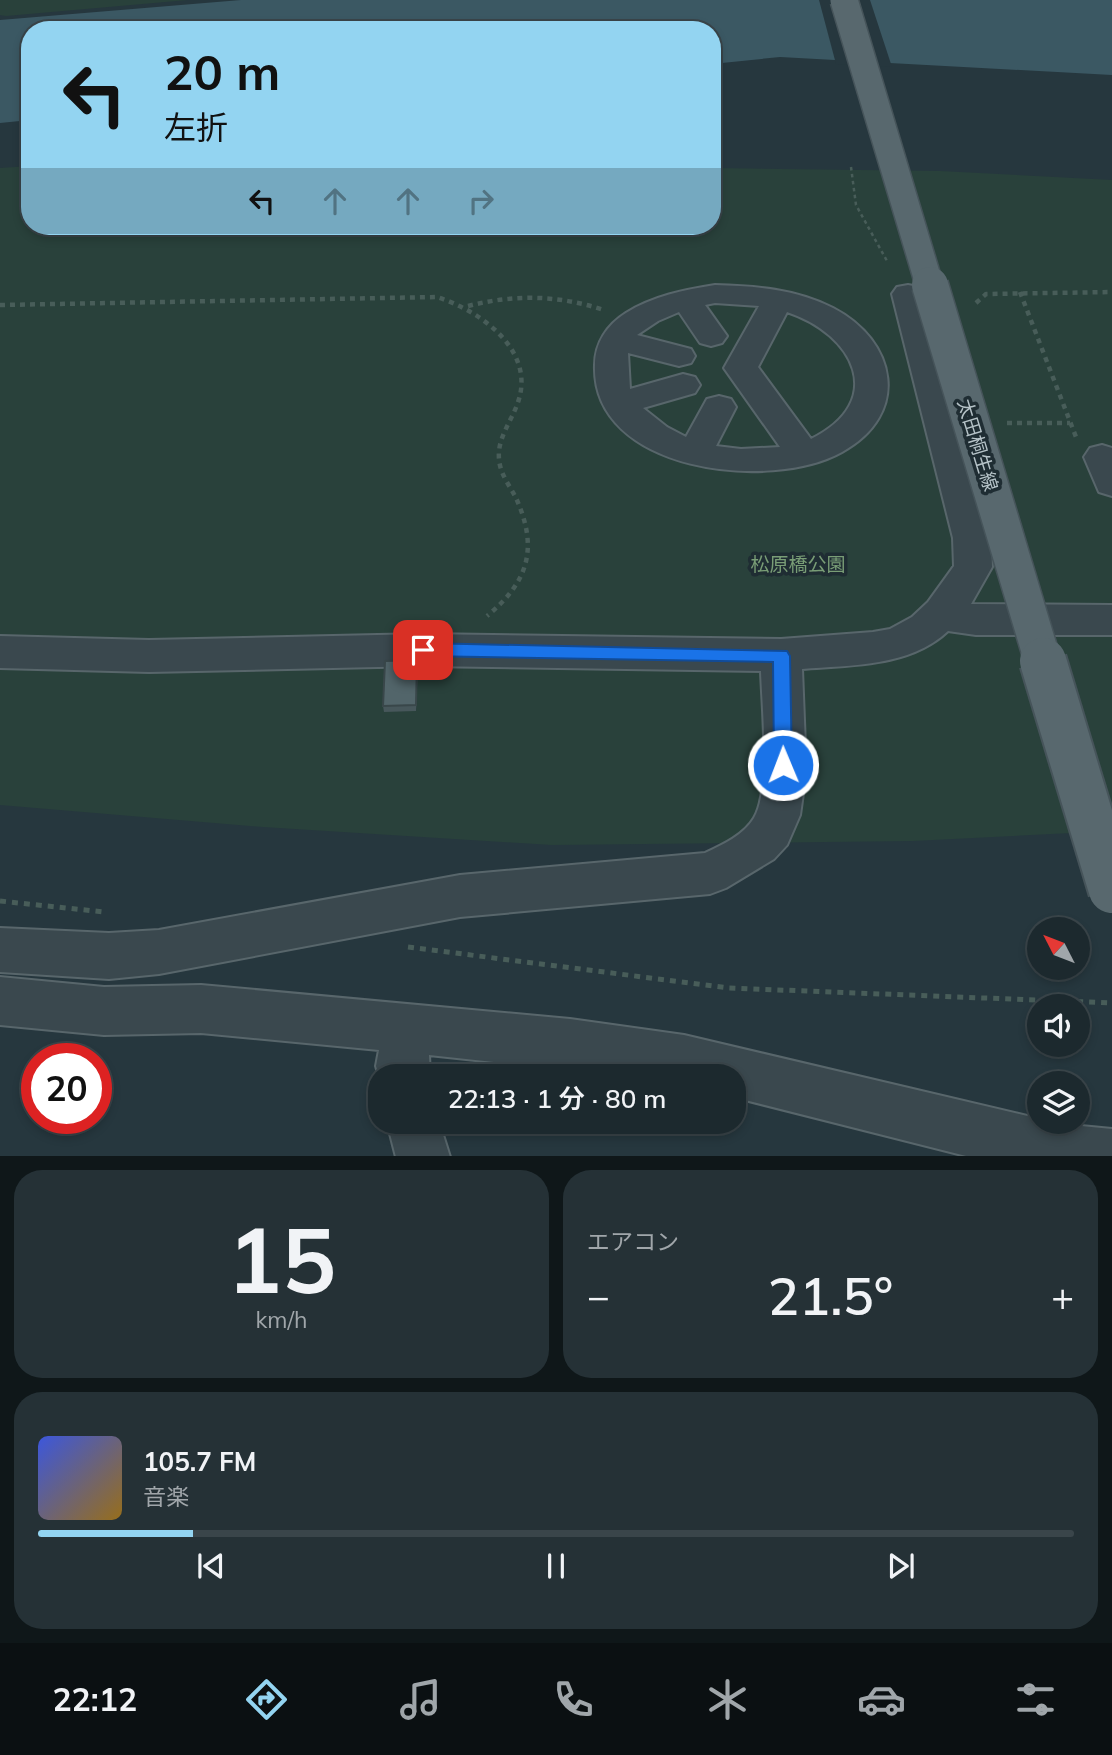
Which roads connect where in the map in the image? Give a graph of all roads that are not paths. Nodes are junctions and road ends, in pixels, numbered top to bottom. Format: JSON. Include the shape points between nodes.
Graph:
{"nodes":[{"id":1,"x":844,"y":0,"type":"edge"},
{"id":2,"x":908,"y":295,"type":"road end"},
{"id":3,"x":685,"y":299,"type":"junction"},
{"id":4,"x":778,"y":299,"type":"junction"},
{"id":5,"x":625,"y":331,"type":"junction"},
{"id":6,"x":711,"y":336,"type":"dead end"},
{"id":7,"x":619,"y":404,"type":"junction"},
{"id":8,"x":719,"y":407,"type":"dead end"},
{"id":9,"x":695,"y":453,"type":"junction"},
{"id":10,"x":804,"y":455,"type":"junction"},
{"id":11,"x":942,"y":613,"type":"junction"},
{"id":12,"x":1112,"y":620,"type":"edge"},
{"id":13,"x":0,"y":652,"type":"edge"},
{"id":14,"x":781,"y":656,"type":"junction"},
{"id":15,"x":1112,"y":890,"type":"edge"},
{"id":16,"x":0,"y":950,"type":"edge"},
{"id":17,"x":0,"y":1001,"type":"edge"},
{"id":18,"x":406,"y":1053,"type":"edge"},
{"id":19,"x":416,"y":1134,"type":"edge"},
{"id":20,"x":423,"y":1156,"type":"edge"},
{"id":21,"x":1110,"y":1156,"type":"edge"}],
"edges":[{"from":1,"to":15,"type":"main road","name":"太田桐生線","bridge":true},
{"from":2,"to":11,"type":"street","via":[[972,538],[973,567]]},
{"from":3,"to":4,"type":"street","via":[[715,294]]},
{"from":3,"to":5,"type":"street","via":[[657,309]]},
{"from":3,"to":6,"type":"street"},
{"from":4,"to":10,"type":"street","via":[[741,368]]},
{"from":4,"to":10,"type":"street","via":[[811,310],[840,327],[861,348],[872,372],[872,397],[860,421],[837,441]]},
{"from":5,"to":7,"type":"street","via":[[611,360],[611,382]]},
{"from":5,"to":7,"type":"street","via":[[681,371]]},
{"from":7,"to":9,"type":"street","via":[[642,427]]},
{"from":8,"to":9,"type":"street"},
{"from":9,"to":10,"type":"street","via":[[731,461]]},
{"from":11,"to":12,"type":"street","via":[[976,620]]},
{"from":11,"to":14,"type":"street","via":[[899,642]]},
{"from":13,"to":14,"type":"street","via":[[149,656],[423,650]]},
{"from":14,"to":16,"type":"street","via":[[784,793],[778,816],[770,832],[744,857],[710,873],[460,896],[159,952],[109,956]]},
{"from":17,"to":18,"type":"street","via":[[104,1012],[201,1009]]},
{"from":18,"to":21,"type":"street","via":[[570,1044],[684,1060],[1027,1144]]},
{"from":19,"to":20,"type":"street"}]}
